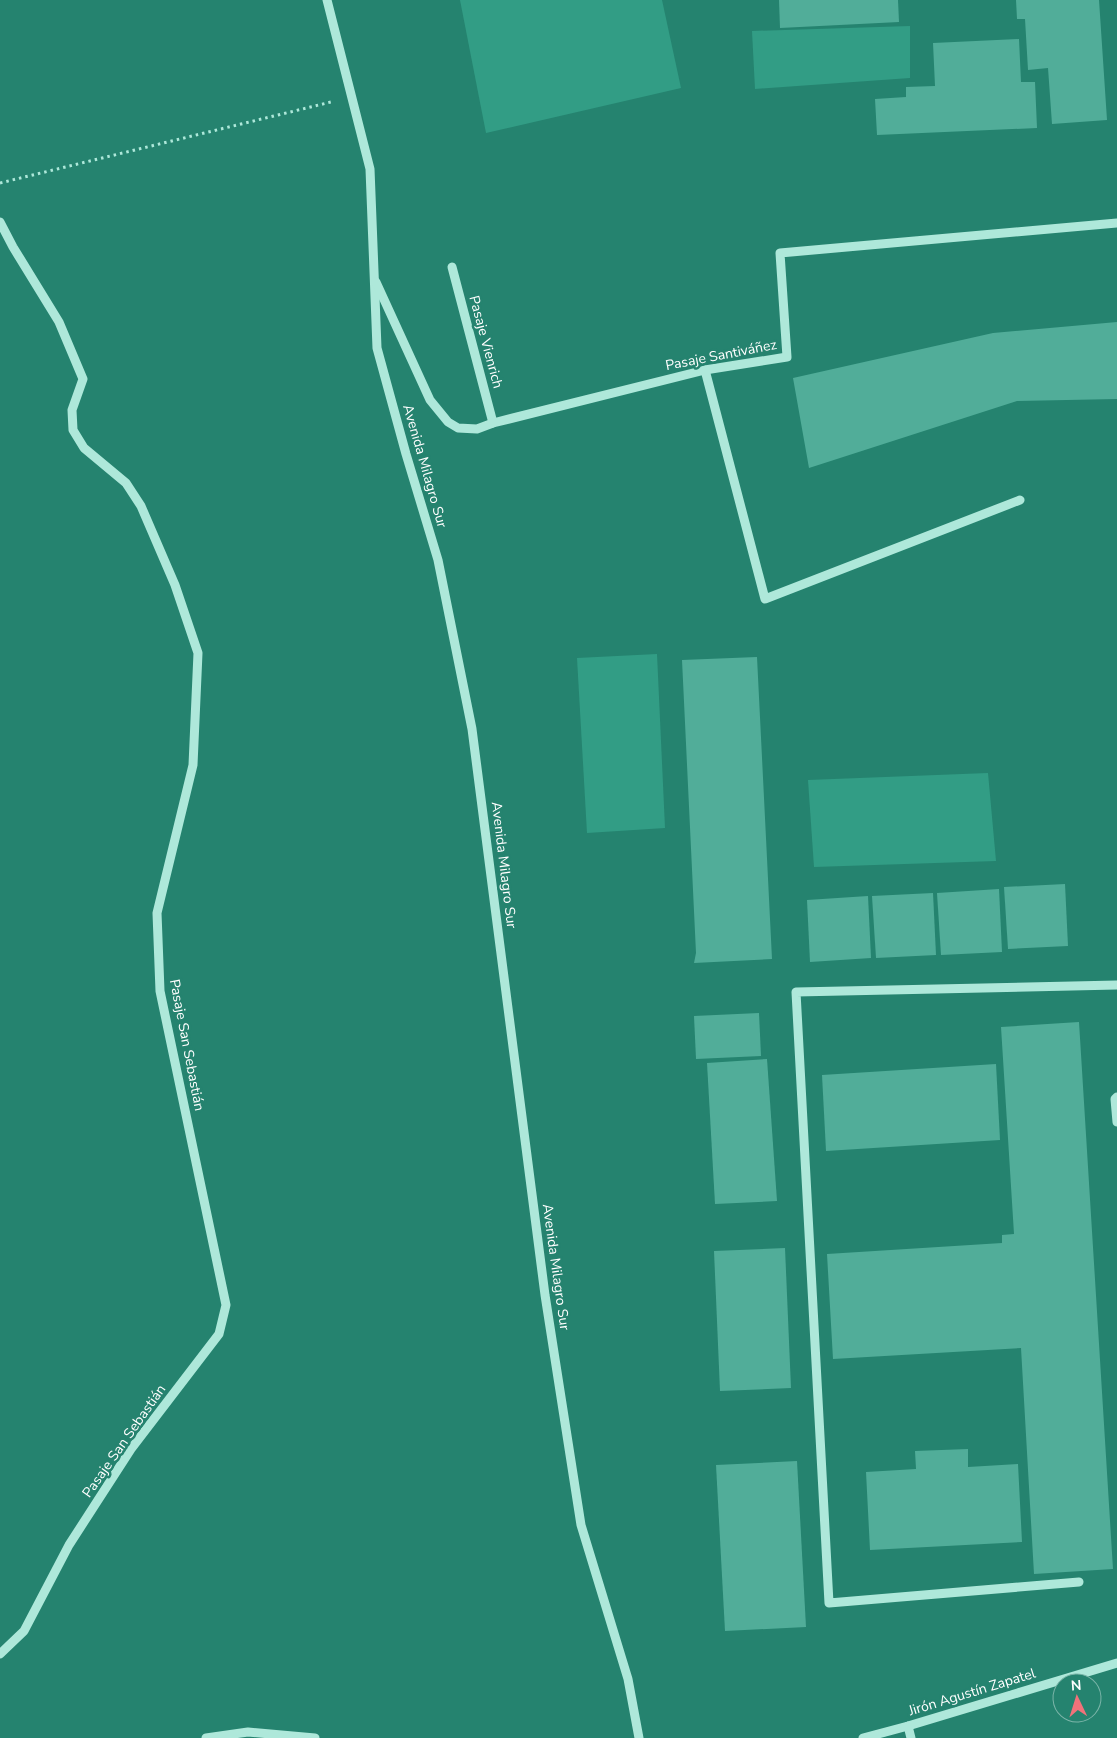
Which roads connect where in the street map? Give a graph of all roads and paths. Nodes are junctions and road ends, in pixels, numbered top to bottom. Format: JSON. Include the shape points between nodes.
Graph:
{"nodes":[{"id":1,"x":327,"y":0,"type":"edge"},
{"id":2,"x":351,"y":97,"type":"junction"},
{"id":3,"x":0,"y":183,"type":"edge"},
{"id":4,"x":0,"y":222,"type":"edge"},
{"id":5,"x":1117,"y":223,"type":"edge"},
{"id":6,"x":452,"y":267,"type":"dead end"},
{"id":7,"x":374,"y":277,"type":"junction"},
{"id":8,"x":705,"y":370,"type":"junction"},
{"id":9,"x":493,"y":423,"type":"junction"},
{"id":10,"x":1020,"y":500,"type":"dead end"},
{"id":11,"x":1117,"y":985,"type":"edge"},
{"id":12,"x":1117,"y":1097,"type":"edge"},
{"id":13,"x":1117,"y":1122,"type":"edge"},
{"id":14,"x":1079,"y":1582,"type":"dead end"},
{"id":15,"x":0,"y":1654,"type":"edge"},
{"id":16,"x":1117,"y":1663,"type":"edge"},
{"id":17,"x":908,"y":1726,"type":"junction"},
{"id":18,"x":206,"y":1738,"type":"edge"},
{"id":19,"x":315,"y":1738,"type":"edge"},
{"id":20,"x":639,"y":1738,"type":"edge"},
{"id":21,"x":862,"y":1738,"type":"edge"},
{"id":22,"x":911,"y":1738,"type":"edge"}],
"edges":[{"from":1,"to":2,"type":"street","name":"Avenida Milagro Sur"},
{"from":2,"to":3,"type":"path"},
{"from":2,"to":7,"type":"street","name":"Avenida Milagro Sur","via":[[370,169]]},
{"from":4,"to":15,"type":"street","name":"Pasaje San Sebastián","via":[[59,322],[82,379],[72,410],[73,430],[84,448],[126,484],[141,506],[175,585],[198,653],[193,765],[157,913],[160,991],[226,1305],[219,1334],[131,1449],[69,1545],[24,1631]]},
{"from":5,"to":8,"type":"street","name":"Pasaje Santiváñez","via":[[780,253],[787,357]]},
{"from":6,"to":9,"type":"street","name":"Pasaje Vienrich"},
{"from":7,"to":9,"type":"street","name":"Pasaje Santiváñez","via":[[430,400],[448,422],[458,428],[477,429]]},
{"from":7,"to":20,"type":"street","name":"Avenida Milagro Sur","via":[[377,348],[438,560],[472,729],[545,1295],[581,1525],[628,1679]]},
{"from":8,"to":9,"type":"street","name":"Pasaje Santiváñez"},
{"from":8,"to":10,"type":"street","via":[[764,599]]},
{"from":11,"to":14,"type":"street","via":[[796,992],[829,1603]]},
{"from":12,"to":13,"type":"street"},
{"from":16,"to":17,"type":"street","name":"Jirón Agustín Zapatel"},
{"from":17,"to":21,"type":"street","name":"Jirón Agustín Zapatel"},
{"from":17,"to":22,"type":"street"},
{"from":18,"to":19,"type":"street","via":[[248,1732]]}]}
